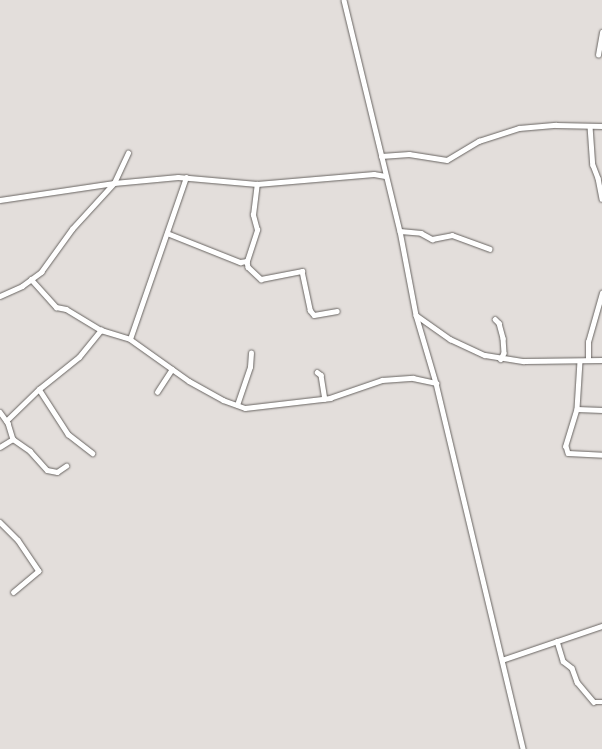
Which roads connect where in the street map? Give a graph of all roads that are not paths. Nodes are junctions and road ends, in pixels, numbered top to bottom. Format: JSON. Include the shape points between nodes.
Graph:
{"nodes":[{"id":1,"x":344,"y":0,"type":"edge"},
{"id":2,"x":602,"y":32,"type":"edge"},
{"id":3,"x":602,"y":41,"type":"edge"},
{"id":4,"x":598,"y":55,"type":"dead end"},
{"id":5,"x":590,"y":126,"type":"junction"},
{"id":6,"x":602,"y":126,"type":"edge"},
{"id":7,"x":128,"y":153,"type":"dead end"},
{"id":8,"x":381,"y":156,"type":"junction"},
{"id":9,"x":383,"y":166,"type":"junction"},
{"id":10,"x":374,"y":174,"type":"junction"},
{"id":11,"x":385,"y":176,"type":"junction"},
{"id":12,"x":600,"y":176,"type":"edge"},
{"id":13,"x":186,"y":177,"type":"junction"},
{"id":14,"x":114,"y":183,"type":"junction"},
{"id":15,"x":257,"y":184,"type":"junction"},
{"id":16,"x":602,"y":199,"type":"edge"},
{"id":17,"x":0,"y":200,"type":"edge"},
{"id":18,"x":400,"y":231,"type":"junction"},
{"id":19,"x":167,"y":233,"type":"junction"},
{"id":20,"x":490,"y":249,"type":"dead end"},
{"id":21,"x":247,"y":262,"type":"junction"},
{"id":22,"x":31,"y":279,"type":"junction"},
{"id":23,"x":602,"y":294,"type":"edge"},
{"id":24,"x":0,"y":296,"type":"edge"},
{"id":25,"x":337,"y":311,"type":"dead end"},
{"id":26,"x":416,"y":315,"type":"junction"},
{"id":27,"x":495,"y":319,"type":"dead end"},
{"id":28,"x":101,"y":330,"type":"junction"},
{"id":29,"x":130,"y":339,"type":"junction"},
{"id":30,"x":251,"y":353,"type":"dead end"},
{"id":31,"x":501,"y":359,"type":"junction"},
{"id":32,"x":588,"y":360,"type":"junction"},
{"id":33,"x":602,"y":360,"type":"edge"},
{"id":34,"x":580,"y":361,"type":"junction"},
{"id":35,"x":172,"y":369,"type":"junction"},
{"id":36,"x":317,"y":372,"type":"dead end"},
{"id":37,"x":436,"y":383,"type":"junction"},
{"id":38,"x":39,"y":388,"type":"junction"},
{"id":39,"x":157,"y":392,"type":"dead end"},
{"id":40,"x":325,"y":399,"type":"junction"},
{"id":41,"x":237,"y":405,"type":"junction"},
{"id":42,"x":577,"y":409,"type":"junction"},
{"id":43,"x":602,"y":410,"type":"edge"},
{"id":44,"x":0,"y":412,"type":"edge"},
{"id":45,"x":6,"y":421,"type":"junction"},
{"id":46,"x":13,"y":439,"type":"junction"},
{"id":47,"x":0,"y":447,"type":"edge"},
{"id":48,"x":92,"y":453,"type":"dead end"},
{"id":49,"x":602,"y":454,"type":"edge"},
{"id":50,"x":66,"y":466,"type":"dead end"},
{"id":51,"x":0,"y":522,"type":"edge"},
{"id":52,"x":14,"y":592,"type":"dead end"},
{"id":53,"x":602,"y":626,"type":"edge"},
{"id":54,"x":557,"y":641,"type":"junction"},
{"id":55,"x":502,"y":660,"type":"junction"},
{"id":56,"x":602,"y":702,"type":"edge"},
{"id":57,"x":523,"y":749,"type":"edge"}],
"edges":[{"from":1,"to":8,"type":"street"},
{"from":2,"to":3,"type":"street"},
{"from":3,"to":4,"type":"street"},
{"from":5,"to":6,"type":"street"},
{"from":5,"to":8,"type":"street","via":[[519,128],[479,141],[447,160],[409,154]]},
{"from":5,"to":12,"type":"street","via":[[593,165]]},
{"from":7,"to":14,"type":"street"},
{"from":8,"to":9,"type":"street"},
{"from":9,"to":10,"type":"street"},
{"from":9,"to":11,"type":"street"},
{"from":10,"to":11,"type":"street"},
{"from":10,"to":15,"type":"street"},
{"from":11,"to":18,"type":"street"},
{"from":12,"to":16,"type":"street"},
{"from":13,"to":14,"type":"street"},
{"from":13,"to":15,"type":"street"},
{"from":13,"to":19,"type":"street"},
{"from":14,"to":17,"type":"street"},
{"from":14,"to":22,"type":"street","via":[[72,229],[41,272]]},
{"from":15,"to":21,"type":"street","via":[[253,215],[257,230]]},
{"from":18,"to":20,"type":"street","via":[[421,233],[432,239],[452,234]]},
{"from":18,"to":26,"type":"street"},
{"from":19,"to":21,"type":"street","via":[[240,262]]},
{"from":19,"to":29,"type":"street"},
{"from":21,"to":25,"type":"street","via":[[256,276],[262,279],[302,271],[310,310],[314,315]]},
{"from":22,"to":24,"type":"street"},
{"from":22,"to":28,"type":"street","via":[[56,307],[66,309]]},
{"from":23,"to":32,"type":"street","via":[[588,342]]},
{"from":26,"to":31,"type":"street","via":[[450,339],[485,355]]},
{"from":26,"to":37,"type":"street"},
{"from":27,"to":31,"type":"street","via":[[499,323],[503,338],[504,353]]},
{"from":28,"to":29,"type":"street"},
{"from":28,"to":38,"type":"street","via":[[79,356]]},
{"from":29,"to":35,"type":"street"},
{"from":30,"to":41,"type":"street","via":[[250,367]]},
{"from":31,"to":34,"type":"street"},
{"from":32,"to":33,"type":"street"},
{"from":32,"to":34,"type":"street"},
{"from":34,"to":42,"type":"street"},
{"from":35,"to":39,"type":"street"},
{"from":35,"to":41,"type":"street","via":[[211,394]]},
{"from":36,"to":40,"type":"street","via":[[322,375]]},
{"from":37,"to":40,"type":"street","via":[[413,378],[382,380]]},
{"from":37,"to":55,"type":"street"},
{"from":38,"to":45,"type":"street"},
{"from":38,"to":48,"type":"street","via":[[68,434]]},
{"from":40,"to":41,"type":"street","via":[[245,408]]},
{"from":42,"to":43,"type":"street"},
{"from":42,"to":49,"type":"street","via":[[566,446],[568,453]]},
{"from":44,"to":45,"type":"street"},
{"from":45,"to":46,"type":"street"},
{"from":46,"to":47,"type":"street"},
{"from":46,"to":50,"type":"street","via":[[30,451],[47,470],[57,472]]},
{"from":51,"to":52,"type":"street","via":[[18,540],[39,571]]},
{"from":53,"to":54,"type":"street"},
{"from":54,"to":55,"type":"street"},
{"from":54,"to":56,"type":"street","via":[[563,661],[572,668],[577,682],[594,702]]},
{"from":55,"to":57,"type":"street"}]}
